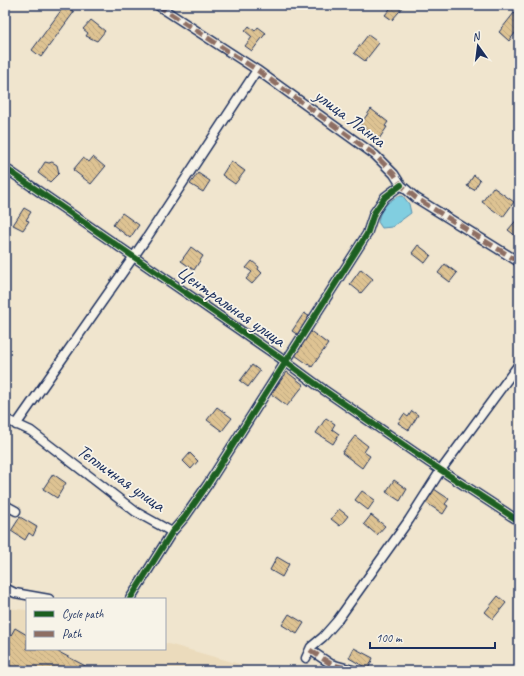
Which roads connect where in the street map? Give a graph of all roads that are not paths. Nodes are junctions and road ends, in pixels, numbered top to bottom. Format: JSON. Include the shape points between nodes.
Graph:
{"nodes":[{"id":1,"x":157,"y":5,"type":"edge"},
{"id":2,"x":257,"y":70,"type":"junction"},
{"id":3,"x":5,"y":168,"type":"edge"},
{"id":4,"x":401,"y":185,"type":"junction"},
{"id":5,"x":133,"y":256,"type":"junction"},
{"id":6,"x":519,"y":262,"type":"edge"},
{"id":7,"x":286,"y":362,"type":"junction"},
{"id":8,"x":519,"y":364,"type":"edge"},
{"id":9,"x":5,"y":419,"type":"edge"},
{"id":10,"x":16,"y":425,"type":"junction"},
{"id":11,"x":441,"y":470,"type":"junction"},
{"id":12,"x":5,"y":505,"type":"edge"},
{"id":13,"x":16,"y":511,"type":"dead end"},
{"id":14,"x":519,"y":521,"type":"edge"},
{"id":15,"x":172,"y":532,"type":"junction"},
{"id":16,"x":5,"y":588,"type":"edge"},
{"id":17,"x":43,"y":598,"type":"edge"},
{"id":18,"x":131,"y":598,"type":"edge"},
{"id":19,"x":310,"y":650,"type":"junction"},
{"id":20,"x":306,"y":658,"type":"dead end"},
{"id":21,"x":356,"y":671,"type":"edge"}],
"edges":[{"from":1,"to":2,"type":"street","name":"улица Ланка"},
{"from":2,"to":4,"type":"street","name":"улица Ланка","via":[[375,155]]},
{"from":2,"to":5,"type":"street"},
{"from":3,"to":5,"type":"street","name":"Центральная улица"},
{"from":4,"to":6,"type":"street","name":"улица Ланка","via":[[416,198]]},
{"from":4,"to":7,"type":"street","via":[[381,202],[374,213],[367,234]]},
{"from":5,"to":7,"type":"street","name":"Центральная улица"},
{"from":5,"to":10,"type":"street"},
{"from":7,"to":11,"type":"street","name":"Центральная улица"},
{"from":7,"to":15,"type":"street","via":[[208,484]]},
{"from":8,"to":11,"type":"street"},
{"from":9,"to":10,"type":"street","name":"Тепличная улица"},
{"from":10,"to":15,"type":"street","name":"Тепличная улица","via":[[30,431],[136,512]]},
{"from":11,"to":14,"type":"street","name":"Центральная улица"},
{"from":11,"to":19,"type":"street","via":[[337,622]]},
{"from":12,"to":13,"type":"street"},
{"from":15,"to":18,"type":"street","name":"Тепличная улица"},
{"from":16,"to":17,"type":"street","via":[[15,593]]},
{"from":19,"to":20,"type":"street"},
{"from":19,"to":21,"type":"street","via":[[331,664]]}]}
